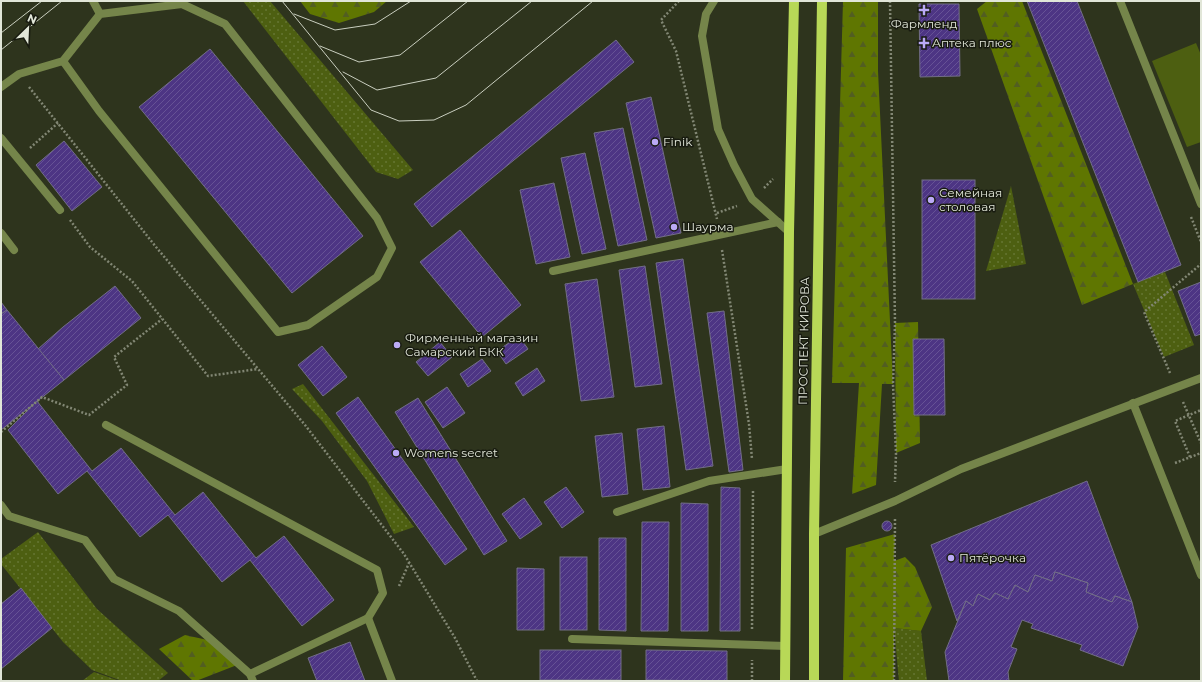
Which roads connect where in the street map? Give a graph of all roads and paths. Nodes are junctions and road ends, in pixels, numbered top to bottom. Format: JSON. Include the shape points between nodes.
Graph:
{"nodes":[{"id":1,"x":93,"y":1,"type":"edge"},
{"id":2,"x":679,"y":1,"type":"edge"},
{"id":3,"x":714,"y":1,"type":"edge"},
{"id":4,"x":794,"y":1,"type":"edge"},
{"id":5,"x":822,"y":1,"type":"edge"},
{"id":6,"x":890,"y":1,"type":"edge"},
{"id":7,"x":1120,"y":1,"type":"edge"},
{"id":8,"x":100,"y":14,"type":"junction"},
{"id":9,"x":63,"y":61,"type":"junction"},
{"id":10,"x":24,"y":81,"type":"dead end"},
{"id":11,"x":1,"y":86,"type":"edge"},
{"id":12,"x":58,"y":123,"type":"junction"},
{"id":13,"x":1,"y":138,"type":"edge"},
{"id":14,"x":28,"y":150,"type":"dead end"},
{"id":15,"x":775,"y":177,"type":"dead end"},
{"id":16,"x":752,"y":199,"type":"junction"},
{"id":17,"x":1201,"y":204,"type":"edge"},
{"id":18,"x":60,"y":210,"type":"dead end"},
{"id":19,"x":717,"y":214,"type":"junction"},
{"id":20,"x":68,"y":216,"type":"dead end"},
{"id":21,"x":778,"y":222,"type":"junction"},
{"id":22,"x":789,"y":232,"type":"junction"},
{"id":23,"x":1,"y":233,"type":"edge"},
{"id":24,"x":720,"y":235,"type":"junction"},
{"id":25,"x":14,"y":250,"type":"dead end"},
{"id":26,"x":1201,"y":264,"type":"edge"},
{"id":27,"x":553,"y":272,"type":"dead end"},
{"id":28,"x":162,"y":319,"type":"junction"},
{"id":29,"x":258,"y":369,"type":"junction"},
{"id":30,"x":1201,"y":378,"type":"edge"},
{"id":31,"x":1176,"y":387,"type":"junction"},
{"id":32,"x":1133,"y":403,"type":"junction"},
{"id":33,"x":1201,"y":410,"type":"edge"},
{"id":34,"x":1189,"y":415,"type":"junction"},
{"id":35,"x":106,"y":425,"type":"dead end"},
{"id":36,"x":1,"y":432,"type":"edge"},
{"id":37,"x":1201,"y":443,"type":"edge"},
{"id":38,"x":1201,"y":453,"type":"edge"},
{"id":39,"x":1190,"y":457,"type":"junction"},
{"id":40,"x":787,"y":470,"type":"junction"},
{"id":41,"x":1159,"y":470,"type":"junction"},
{"id":42,"x":753,"y":475,"type":"junction"},
{"id":43,"x":895,"y":501,"type":"junction"},
{"id":44,"x":1,"y":505,"type":"edge"},
{"id":45,"x":617,"y":512,"type":"dead end"},
{"id":46,"x":814,"y":534,"type":"junction"},
{"id":47,"x":409,"y":563,"type":"junction"},
{"id":48,"x":1201,"y":575,"type":"edge"},
{"id":49,"x":397,"y":590,"type":"dead end"},
{"id":50,"x":368,"y":618,"type":"junction"},
{"id":51,"x":572,"y":639,"type":"dead end"},
{"id":52,"x":752,"y":645,"type":"junction"},
{"id":53,"x":786,"y":646,"type":"junction"},
{"id":54,"x":251,"y":678,"type":"edge"},
{"id":55,"x":392,"y":681,"type":"edge"},
{"id":56,"x":477,"y":681,"type":"edge"},
{"id":57,"x":752,"y":681,"type":"edge"},
{"id":58,"x":785,"y":681,"type":"edge"},
{"id":59,"x":814,"y":681,"type":"edge"},
{"id":60,"x":894,"y":681,"type":"edge"}],
"edges":[{"from":1,"to":8,"type":"street"},
{"from":2,"to":19,"type":"path","via":[[661,20],[676,51]]},
{"from":3,"to":16,"type":"street","via":[[706,14],[702,36],[718,129]]},
{"from":4,"to":22,"type":"main road","name":"ПРОСПЕКТ КИРОВА"},
{"from":5,"to":46,"type":"main road","name":"ПРОСПЕКТ КИРОВА"},
{"from":6,"to":43,"type":"path"},
{"from":7,"to":17,"type":"street"},
{"from":8,"to":9,"type":"street"},
{"from":8,"to":9,"type":"street","via":[[182,4],[225,24],[377,218],[392,248],[377,277],[308,325],[278,332],[99,111]]},
{"from":9,"to":11,"type":"street","via":[[20,74]]},
{"from":10,"to":12,"type":"path"},
{"from":12,"to":14,"type":"path"},
{"from":12,"to":29,"type":"path","via":[[156,247]]},
{"from":13,"to":18,"type":"street"},
{"from":15,"to":16,"type":"path"},
{"from":16,"to":19,"type":"path"},
{"from":16,"to":21,"type":"street"},
{"from":19,"to":24,"type":"path"},
{"from":20,"to":28,"type":"path","via":[[90,247],[132,281]]},
{"from":21,"to":22,"type":"street"},
{"from":21,"to":24,"type":"street"},
{"from":22,"to":40,"type":"main road","name":"ПРОСПЕКТ КИРОВА"},
{"from":23,"to":25,"type":"street"},
{"from":24,"to":27,"type":"street"},
{"from":24,"to":42,"type":"path","via":[[749,424]]},
{"from":26,"to":31,"type":"path","via":[[1144,312]]},
{"from":28,"to":29,"type":"path","via":[[208,376]]},
{"from":28,"to":36,"type":"path","via":[[114,357],[127,385],[88,415],[42,398]]},
{"from":29,"to":47,"type":"path","via":[[305,425]]},
{"from":30,"to":31,"type":"street"},
{"from":31,"to":32,"type":"street"},
{"from":31,"to":34,"type":"path"},
{"from":32,"to":41,"type":"street"},
{"from":32,"to":43,"type":"street","via":[[961,469]]},
{"from":33,"to":34,"type":"path"},
{"from":34,"to":37,"type":"path"},
{"from":34,"to":39,"type":"path","via":[[1175,421]]},
{"from":35,"to":50,"type":"street","via":[[377,570],[383,593]]},
{"from":38,"to":39,"type":"path"},
{"from":39,"to":41,"type":"path"},
{"from":40,"to":42,"type":"street"},
{"from":40,"to":53,"type":"main road","name":"ПРОСПЕКТ КИРОВА"},
{"from":41,"to":48,"type":"street"},
{"from":42,"to":45,"type":"street","via":[[709,481]]},
{"from":42,"to":52,"type":"path"},
{"from":43,"to":46,"type":"street"},
{"from":43,"to":60,"type":"path"},
{"from":44,"to":54,"type":"street","via":[[9,516],[85,540],[114,579],[179,611]]},
{"from":46,"to":59,"type":"main road","name":"ПРОСПЕКТ КИРОВА"},
{"from":47,"to":49,"type":"path"},
{"from":47,"to":56,"type":"path","via":[[455,638]]},
{"from":50,"to":54,"type":"street"},
{"from":50,"to":55,"type":"street"},
{"from":51,"to":52,"type":"street"},
{"from":52,"to":53,"type":"street"},
{"from":52,"to":57,"type":"path"},
{"from":53,"to":58,"type":"main road","name":"ПРОСПЕКТ КИРОВА"}]}
